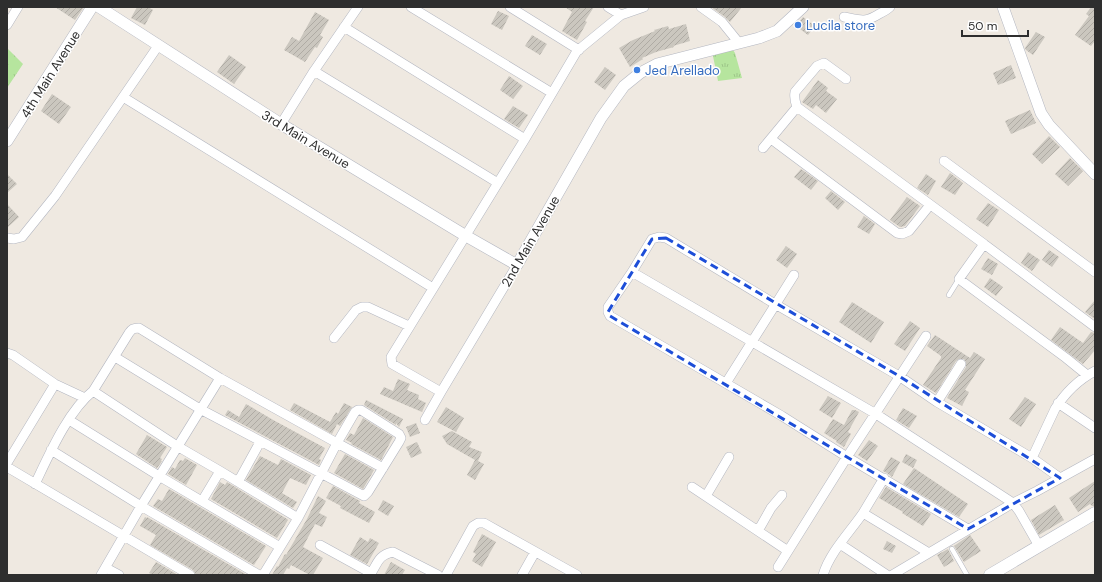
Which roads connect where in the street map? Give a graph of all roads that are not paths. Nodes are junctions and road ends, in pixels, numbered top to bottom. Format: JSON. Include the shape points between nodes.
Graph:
{"nodes":[{"id":1,"x":18,"y":7,"type":"edge"},
{"id":2,"x":92,"y":7,"type":"edge"},
{"id":3,"x":99,"y":7,"type":"edge"},
{"id":4,"x":358,"y":7,"type":"edge"},
{"id":5,"x":411,"y":7,"type":"edge"},
{"id":6,"x":510,"y":7,"type":"edge"},
{"id":7,"x":608,"y":7,"type":"edge"},
{"id":8,"x":644,"y":7,"type":"edge"},
{"id":9,"x":700,"y":7,"type":"edge"},
{"id":10,"x":803,"y":7,"type":"edge"},
{"id":11,"x":890,"y":7,"type":"edge"},
{"id":12,"x":1003,"y":7,"type":"edge"},
{"id":13,"x":621,"y":15,"type":"junction"},
{"id":14,"x":844,"y":17,"type":"dead end"},
{"id":15,"x":7,"y":25,"type":"edge"},
{"id":16,"x":344,"y":27,"type":"junction"},
{"id":17,"x":739,"y":43,"type":"junction"},
{"id":18,"x":158,"y":46,"type":"junction"},
{"id":19,"x":579,"y":50,"type":"junction"},
{"id":20,"x":314,"y":71,"type":"junction"},
{"id":21,"x":846,"y":79,"type":"dead end"},
{"id":22,"x":552,"y":93,"type":"junction"},
{"id":23,"x":123,"y":97,"type":"junction"},
{"id":24,"x":797,"y":107,"type":"junction"},
{"id":25,"x":281,"y":124,"type":"junction"},
{"id":26,"x":525,"y":139,"type":"junction"},
{"id":27,"x":771,"y":139,"type":"junction"},
{"id":28,"x":7,"y":141,"type":"edge"},
{"id":29,"x":763,"y":148,"type":"dead end"},
{"id":30,"x":944,"y":161,"type":"dead end"},
{"id":31,"x":1095,"y":174,"type":"edge"},
{"id":32,"x":498,"y":183,"type":"junction"},
{"id":33,"x":930,"y":205,"type":"junction"},
{"id":34,"x":466,"y":236,"type":"junction"},
{"id":35,"x":7,"y":238,"type":"edge"},
{"id":36,"x":984,"y":244,"type":"junction"},
{"id":37,"x":517,"y":265,"type":"junction"},
{"id":38,"x":632,"y":272,"type":"junction"},
{"id":39,"x":1095,"y":272,"type":"edge"},
{"id":40,"x":794,"y":275,"type":"dead end"},
{"id":41,"x":959,"y":279,"type":"junction"},
{"id":42,"x":433,"y":288,"type":"junction"},
{"id":43,"x":949,"y":295,"type":"dead end"},
{"id":44,"x":775,"y":304,"type":"junction"},
{"id":45,"x":409,"y":326,"type":"junction"},
{"id":46,"x":1095,"y":327,"type":"edge"},
{"id":47,"x":926,"y":336,"type":"dead end"},
{"id":48,"x":334,"y":338,"type":"dead end"},
{"id":49,"x":752,"y":342,"type":"junction"},
{"id":50,"x":7,"y":353,"type":"edge"},
{"id":51,"x":115,"y":357,"type":"junction"},
{"id":52,"x":961,"y":364,"type":"dead end"},
{"id":53,"x":1091,"y":373,"type":"edge"},
{"id":54,"x":900,"y":376,"type":"junction"},
{"id":55,"x":220,"y":378,"type":"junction"},
{"id":56,"x":726,"y":383,"type":"junction"},
{"id":57,"x":55,"y":384,"type":"junction"},
{"id":58,"x":93,"y":391,"type":"junction"},
{"id":59,"x":441,"y":392,"type":"junction"},
{"id":60,"x":85,"y":398,"type":"junction"},
{"id":61,"x":936,"y":402,"type":"junction"},
{"id":62,"x":1058,"y":403,"type":"junction"},
{"id":63,"x":200,"y":409,"type":"junction"},
{"id":64,"x":876,"y":414,"type":"junction"},
{"id":65,"x":69,"y":420,"type":"junction"},
{"id":66,"x":425,"y":420,"type":"dead end"},
{"id":67,"x":1095,"y":428,"type":"edge"},
{"id":68,"x":260,"y":442,"type":"junction"},
{"id":69,"x":337,"y":443,"type":"junction"},
{"id":70,"x":177,"y":446,"type":"junction"},
{"id":71,"x":51,"y":450,"type":"junction"},
{"id":72,"x":729,"y":457,"type":"dead end"},
{"id":73,"x":847,"y":457,"type":"junction"},
{"id":74,"x":1032,"y":458,"type":"junction"},
{"id":75,"x":1095,"y":459,"type":"edge"},
{"id":76,"x":7,"y":463,"type":"edge"},
{"id":77,"x":7,"y":467,"type":"edge"},
{"id":78,"x":383,"y":468,"type":"junction"},
{"id":79,"x":220,"y":471,"type":"junction"},
{"id":80,"x":321,"y":474,"type":"junction"},
{"id":81,"x":158,"y":476,"type":"junction"},
{"id":82,"x":884,"y":478,"type":"junction"},
{"id":83,"x":1060,"y":478,"type":"junction"},
{"id":84,"x":238,"y":482,"type":"junction"},
{"id":85,"x":35,"y":484,"type":"junction"},
{"id":86,"x":692,"y":487,"type":"dead end"},
{"id":87,"x":782,"y":495,"type":"dead end"},
{"id":88,"x":706,"y":496,"type":"junction"},
{"id":89,"x":202,"y":501,"type":"junction"},
{"id":90,"x":1013,"y":503,"type":"junction"},
{"id":91,"x":141,"y":506,"type":"junction"},
{"id":92,"x":863,"y":513,"type":"junction"},
{"id":93,"x":1095,"y":513,"type":"edge"},
{"id":94,"x":298,"y":518,"type":"junction"},
{"id":95,"x":968,"y":529,"type":"junction"},
{"id":96,"x":758,"y":531,"type":"junction"},
{"id":97,"x":124,"y":536,"type":"junction"},
{"id":98,"x":840,"y":544,"type":"junction"},
{"id":99,"x":320,"y":545,"type":"dead end"},
{"id":100,"x":1039,"y":546,"type":"junction"},
{"id":101,"x":280,"y":547,"type":"junction"},
{"id":102,"x":952,"y":549,"type":"dead end"},
{"id":103,"x":788,"y":551,"type":"junction"},
{"id":104,"x":535,"y":552,"type":"junction"},
{"id":105,"x":929,"y":553,"type":"junction"},
{"id":106,"x":778,"y":567,"type":"dead end"},
{"id":107,"x":104,"y":571,"type":"edge"},
{"id":108,"x":371,"y":574,"type":"edge"},
{"id":109,"x":119,"y":575,"type":"edge"},
{"id":110,"x":190,"y":575,"type":"edge"},
{"id":111,"x":259,"y":575,"type":"edge"},
{"id":112,"x":263,"y":575,"type":"edge"},
{"id":113,"x":438,"y":575,"type":"edge"},
{"id":114,"x":446,"y":575,"type":"edge"},
{"id":115,"x":522,"y":575,"type":"edge"},
{"id":116,"x":577,"y":575,"type":"edge"},
{"id":117,"x":823,"y":575,"type":"edge"},
{"id":118,"x":886,"y":575,"type":"edge"},
{"id":119,"x":892,"y":575,"type":"edge"},
{"id":120,"x":967,"y":575,"type":"edge"},
{"id":121,"x":990,"y":575,"type":"edge"}],
"edges":[{"from":1,"to":15,"type":"street"},
{"from":2,"to":28,"type":"street","name":"4th Main Avenue"},
{"from":3,"to":18,"type":"street","name":"3rd Main Avenue"},
{"from":4,"to":16,"type":"street"},
{"from":5,"to":22,"type":"street"},
{"from":6,"to":19,"type":"street"},
{"from":7,"to":13,"type":"street"},
{"from":8,"to":13,"type":"street"},
{"from":9,"to":17,"type":"street","via":[[722,22]]},
{"from":10,"to":17,"type":"street","name":"2nd Main Avenue","via":[[777,31]]},
{"from":11,"to":14,"type":"street","via":[[871,19]]},
{"from":12,"to":31,"type":"street","via":[[1041,113]]},
{"from":13,"to":19,"type":"street"},
{"from":16,"to":20,"type":"street"},
{"from":16,"to":26,"type":"street"},
{"from":17,"to":37,"type":"street","name":"2nd Main Avenue","via":[[657,64],[624,86],[601,118]]},
{"from":18,"to":23,"type":"street"},
{"from":18,"to":25,"type":"street","name":"3rd Main Avenue"},
{"from":19,"to":22,"type":"street"},
{"from":20,"to":25,"type":"street"},
{"from":20,"to":32,"type":"street"},
{"from":21,"to":24,"type":"street","via":[[824,63],[820,64],[795,92]]},
{"from":22,"to":26,"type":"street"},
{"from":23,"to":35,"type":"street","via":[[55,196],[22,237]]},
{"from":23,"to":42,"type":"street"},
{"from":24,"to":27,"type":"street"},
{"from":24,"to":33,"type":"street"},
{"from":25,"to":34,"type":"street","name":"3rd Main Avenue"},
{"from":26,"to":32,"type":"street"},
{"from":27,"to":29,"type":"street"},
{"from":27,"to":33,"type":"street","via":[[897,233],[909,231]]},
{"from":30,"to":39,"type":"street"},
{"from":32,"to":34,"type":"street"},
{"from":33,"to":36,"type":"street"},
{"from":34,"to":37,"type":"street","name":"3rd Main Avenue"},
{"from":34,"to":42,"type":"street"},
{"from":36,"to":41,"type":"street"},
{"from":36,"to":46,"type":"street"},
{"from":37,"to":59,"type":"street","name":"2nd Main Avenue"},
{"from":38,"to":44,"type":"street","via":[[652,239],[659,236]]},
{"from":38,"to":49,"type":"street"},
{"from":38,"to":56,"type":"street","via":[[608,307],[610,316]]},
{"from":40,"to":44,"type":"street"},
{"from":41,"to":43,"type":"lane"},
{"from":41,"to":53,"type":"street","via":[[1066,358]]},
{"from":42,"to":45,"type":"street"},
{"from":44,"to":49,"type":"street"},
{"from":44,"to":54,"type":"street"},
{"from":45,"to":48,"type":"street","via":[[368,307],[362,307],[356,310]]},
{"from":45,"to":59,"type":"street","via":[[391,357],[392,364]]},
{"from":47,"to":54,"type":"street"},
{"from":49,"to":56,"type":"street"},
{"from":49,"to":64,"type":"street"},
{"from":50,"to":57,"type":"street"},
{"from":51,"to":55,"type":"street","via":[[132,329],[139,328]]},
{"from":51,"to":58,"type":"street"},
{"from":51,"to":63,"type":"street"},
{"from":52,"to":61,"type":"street"},
{"from":53,"to":62,"type":"street","via":[[1067,392]]},
{"from":54,"to":61,"type":"street"},
{"from":54,"to":64,"type":"street"},
{"from":55,"to":63,"type":"street"},
{"from":55,"to":69,"type":"street"},
{"from":56,"to":73,"type":"street"},
{"from":57,"to":60,"type":"street"},
{"from":57,"to":76,"type":"street"},
{"from":58,"to":60,"type":"street"},
{"from":58,"to":70,"type":"street"},
{"from":59,"to":66,"type":"street","name":"2nd Main Avenue"},
{"from":60,"to":65,"type":"street"},
{"from":61,"to":74,"type":"street"},
{"from":62,"to":67,"type":"street"},
{"from":62,"to":74,"type":"street"},
{"from":63,"to":68,"type":"street"},
{"from":63,"to":70,"type":"street"},
{"from":64,"to":73,"type":"street"},
{"from":64,"to":90,"type":"street"},
{"from":65,"to":71,"type":"street"},
{"from":65,"to":81,"type":"street"},
{"from":68,"to":80,"type":"street"},
{"from":68,"to":84,"type":"street"},
{"from":69,"to":78,"type":"street"},
{"from":69,"to":78,"type":"street","via":[[355,412],[361,410],[399,434],[401,438]]},
{"from":69,"to":80,"type":"street"},
{"from":70,"to":79,"type":"street"},
{"from":70,"to":81,"type":"street"},
{"from":71,"to":85,"type":"street"},
{"from":71,"to":91,"type":"street"},
{"from":72,"to":88,"type":"street"},
{"from":73,"to":82,"type":"street"},
{"from":73,"to":103,"type":"street"},
{"from":74,"to":83,"type":"street"},
{"from":75,"to":83,"type":"street"},
{"from":77,"to":85,"type":"street"},
{"from":78,"to":80,"type":"street","via":[[364,496]]},
{"from":79,"to":84,"type":"street"},
{"from":79,"to":89,"type":"street"},
{"from":80,"to":94,"type":"street"},
{"from":81,"to":89,"type":"street"},
{"from":81,"to":91,"type":"street"},
{"from":82,"to":92,"type":"street"},
{"from":82,"to":95,"type":"street"},
{"from":83,"to":90,"type":"street"},
{"from":84,"to":94,"type":"street"},
{"from":85,"to":97,"type":"street"},
{"from":86,"to":88,"type":"street"},
{"from":87,"to":96,"type":"street"},
{"from":88,"to":96,"type":"street"},
{"from":89,"to":101,"type":"street"},
{"from":90,"to":95,"type":"street"},
{"from":90,"to":100,"type":"street"},
{"from":91,"to":97,"type":"street"},
{"from":91,"to":111,"type":"street"},
{"from":92,"to":98,"type":"street"},
{"from":92,"to":105,"type":"street"},
{"from":93,"to":100,"type":"main road"},
{"from":94,"to":101,"type":"street"},
{"from":95,"to":105,"type":"street"},
{"from":96,"to":103,"type":"street"},
{"from":97,"to":107,"type":"street"},
{"from":97,"to":110,"type":"street"},
{"from":98,"to":117,"type":"street"},
{"from":98,"to":118,"type":"street"},
{"from":99,"to":108,"type":"street"},
{"from":100,"to":121,"type":"main road"},
{"from":101,"to":112,"type":"street"},
{"from":102,"to":120,"type":"lane"},
{"from":103,"to":106,"type":"street"},
{"from":104,"to":114,"type":"street","via":[[484,523],[478,523],[473,526]]},
{"from":104,"to":115,"type":"street"},
{"from":104,"to":116,"type":"street"},
{"from":105,"to":119,"type":"street"},
{"from":107,"to":109,"type":"street"},
{"from":108,"to":113,"type":"street","via":[[381,556],[393,552]]}]}
